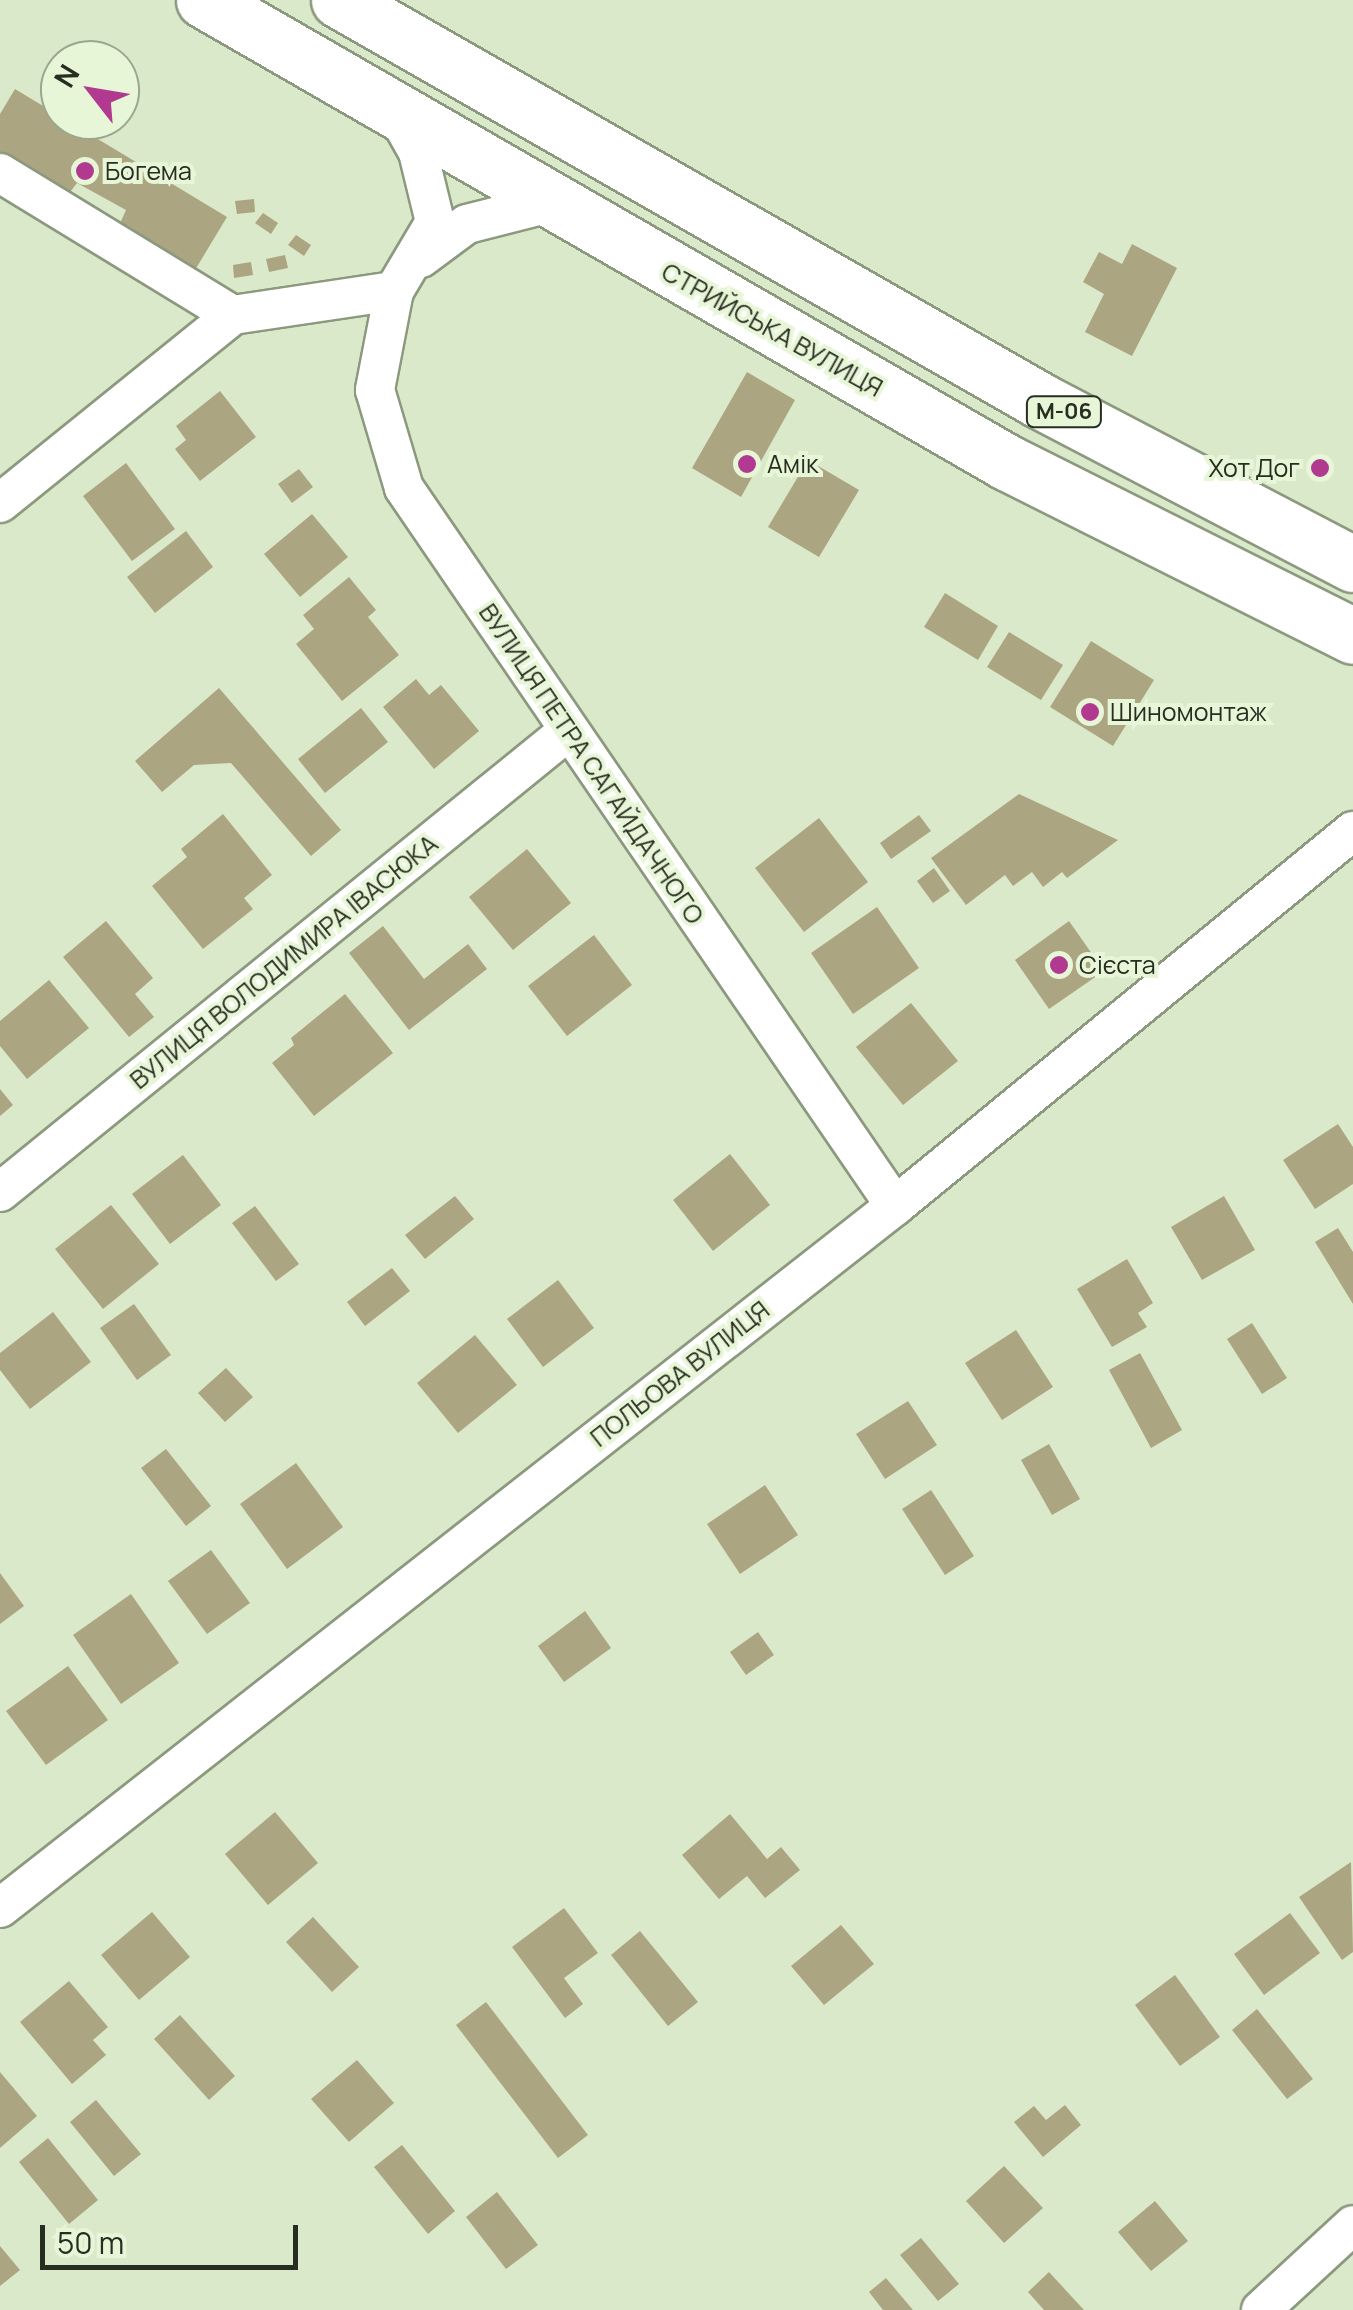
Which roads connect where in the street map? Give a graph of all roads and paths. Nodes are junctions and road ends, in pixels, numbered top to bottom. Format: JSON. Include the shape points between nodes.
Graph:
{"nodes":[{"id":1,"x":204,"y":0,"type":"edge"},
{"id":2,"x":339,"y":0,"type":"edge"},
{"id":3,"x":396,"y":113,"type":"junction"},
{"id":4,"x":0,"y":173,"type":"edge"},
{"id":5,"x":550,"y":203,"type":"junction"},
{"id":6,"x":405,"y":277,"type":"junction"},
{"id":7,"x":233,"y":314,"type":"junction"},
{"id":8,"x":0,"y":503,"type":"edge"},
{"id":9,"x":1353,"y":564,"type":"edge"},
{"id":10,"x":1347,"y":642,"type":"edge"},
{"id":11,"x":568,"y":731,"type":"junction"},
{"id":12,"x":1353,"y":831,"type":"edge"},
{"id":13,"x":0,"y":1192,"type":"edge"},
{"id":14,"x":895,"y":1206,"type":"junction"},
{"id":15,"x":0,"y":1908,"type":"edge"},
{"id":16,"x":1353,"y":2225,"type":"edge"},
{"id":17,"x":1262,"y":2310,"type":"edge"}],
"edges":[{"from":1,"to":3,"type":"highway","name":"СТРИЙСЬКА ВУЛИЦЯ","number":"М-06"},
{"from":2,"to":9,"type":"highway","number":"М-06","via":[[1040,400]]},
{"from":3,"to":5,"type":"highway","name":"СТРИЙСЬКА ВУЛИЦЯ","number":"М-06"},
{"from":3,"to":6,"type":"street","name":"ВУЛИЦЯ ПЕТРА САГАЙДАЧНОГО","via":[[431,191],[435,222]]},
{"from":4,"to":7,"type":"street"},
{"from":5,"to":6,"type":"street","via":[[467,224]]},
{"from":5,"to":10,"type":"highway","name":"СТРИЙСЬКА ВУЛИЦЯ","number":"М-06","via":[[1006,462]]},
{"from":6,"to":7,"type":"street"},
{"from":6,"to":11,"type":"street","name":"ВУЛИЦЯ ПЕТРА САГАЙДАЧНОГО","via":[[374,390],[404,488]]},
{"from":7,"to":8,"type":"street"},
{"from":11,"to":13,"type":"street","name":"ВУЛИЦЯ ВОЛОДИМИРА ІВАСЮКА"},
{"from":11,"to":14,"type":"street","name":"ВУЛИЦЯ ПЕТРА САГАЙДАЧНОГО"},
{"from":12,"to":14,"type":"street","name":"ПОЛЬОВА ВУЛИЦЯ"},
{"from":14,"to":15,"type":"street","name":"ПОЛЬОВА ВУЛИЦЯ"},
{"from":16,"to":17,"type":"street"}]}
